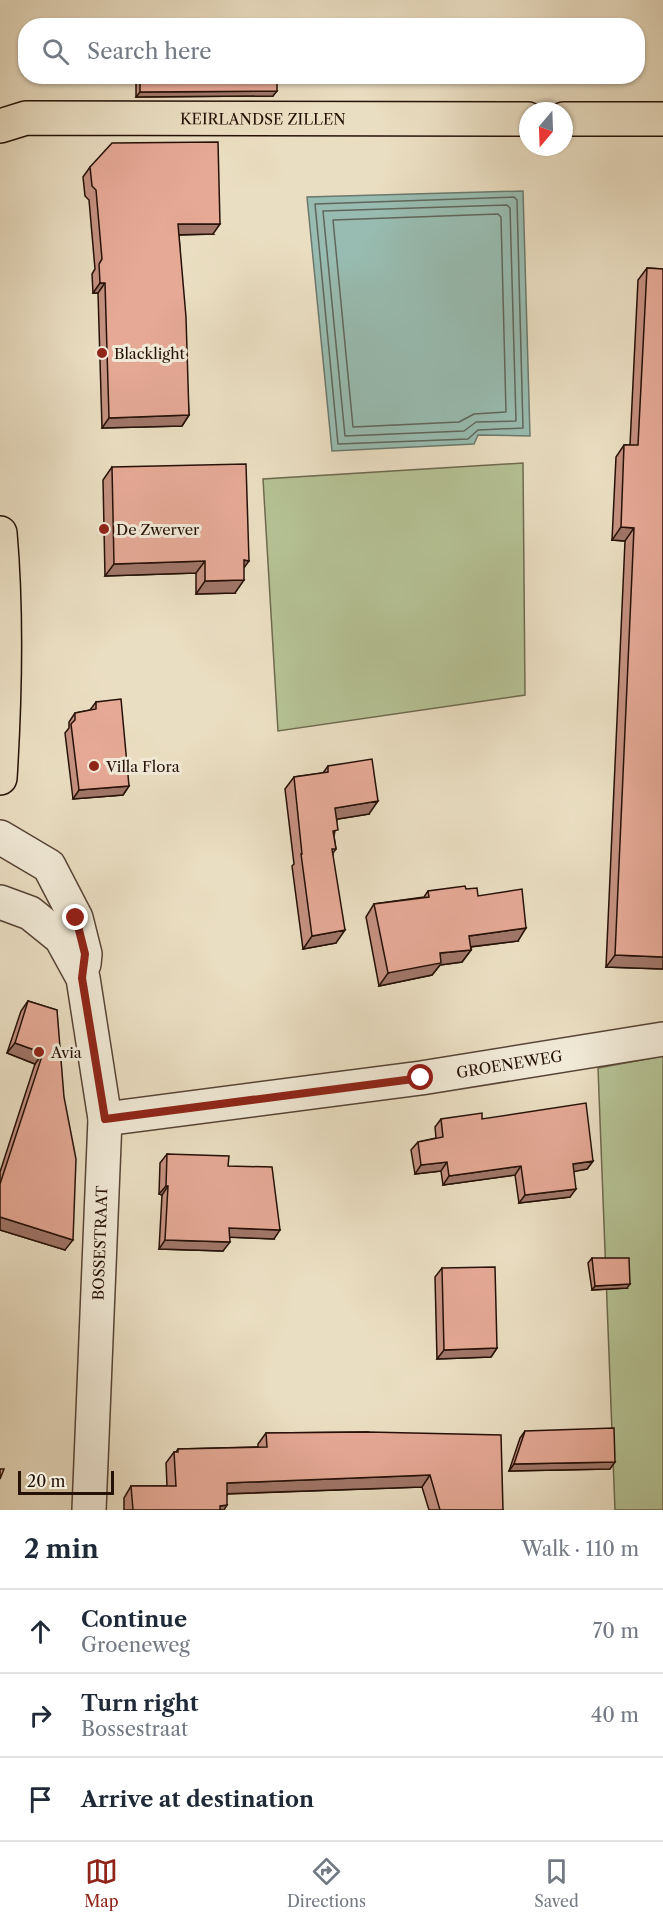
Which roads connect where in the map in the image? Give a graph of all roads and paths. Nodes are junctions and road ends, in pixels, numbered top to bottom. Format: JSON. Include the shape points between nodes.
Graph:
{"nodes":[{"id":1,"x":519,"y":119,"type":"edge"},
{"id":2,"x":573,"y":119,"type":"edge"},
{"id":3,"x":663,"y":119,"type":"edge"},
{"id":4,"x":0,"y":126,"type":"edge"},
{"id":5,"x":0,"y":534,"type":"edge"},
{"id":6,"x":0,"y":778,"type":"edge"},
{"id":7,"x":0,"y":837,"type":"edge"},
{"id":8,"x":0,"y":902,"type":"edge"},
{"id":9,"x":82,"y":978,"type":"junction"},
{"id":10,"x":663,"y":1039,"type":"edge"},
{"id":11,"x":105,"y":1119,"type":"junction"},
{"id":12,"x":89,"y":1510,"type":"edge"}],
"edges":[{"from":1,"to":4,"type":"main road","name":"KEIRLANDSE ZILLEN","via":[[26,118]]},
{"from":2,"to":3,"type":"main road"},
{"from":5,"to":6,"type":"main road","via":[[4,583]]},
{"from":7,"to":9,"type":"street","name":"BOSSESTRAAT","via":[[49,867],[76,918],[85,954]]},
{"from":8,"to":9,"type":"street","name":"BOSSESTRAAT","via":[[30,913],[61,938]]},
{"from":9,"to":11,"type":"street","name":"BOSSESTRAAT"},
{"from":10,"to":11,"type":"street","name":"GROENEWEG","via":[[421,1078]]},
{"from":11,"to":12,"type":"street","name":"BOSSESTRAAT"}]}
